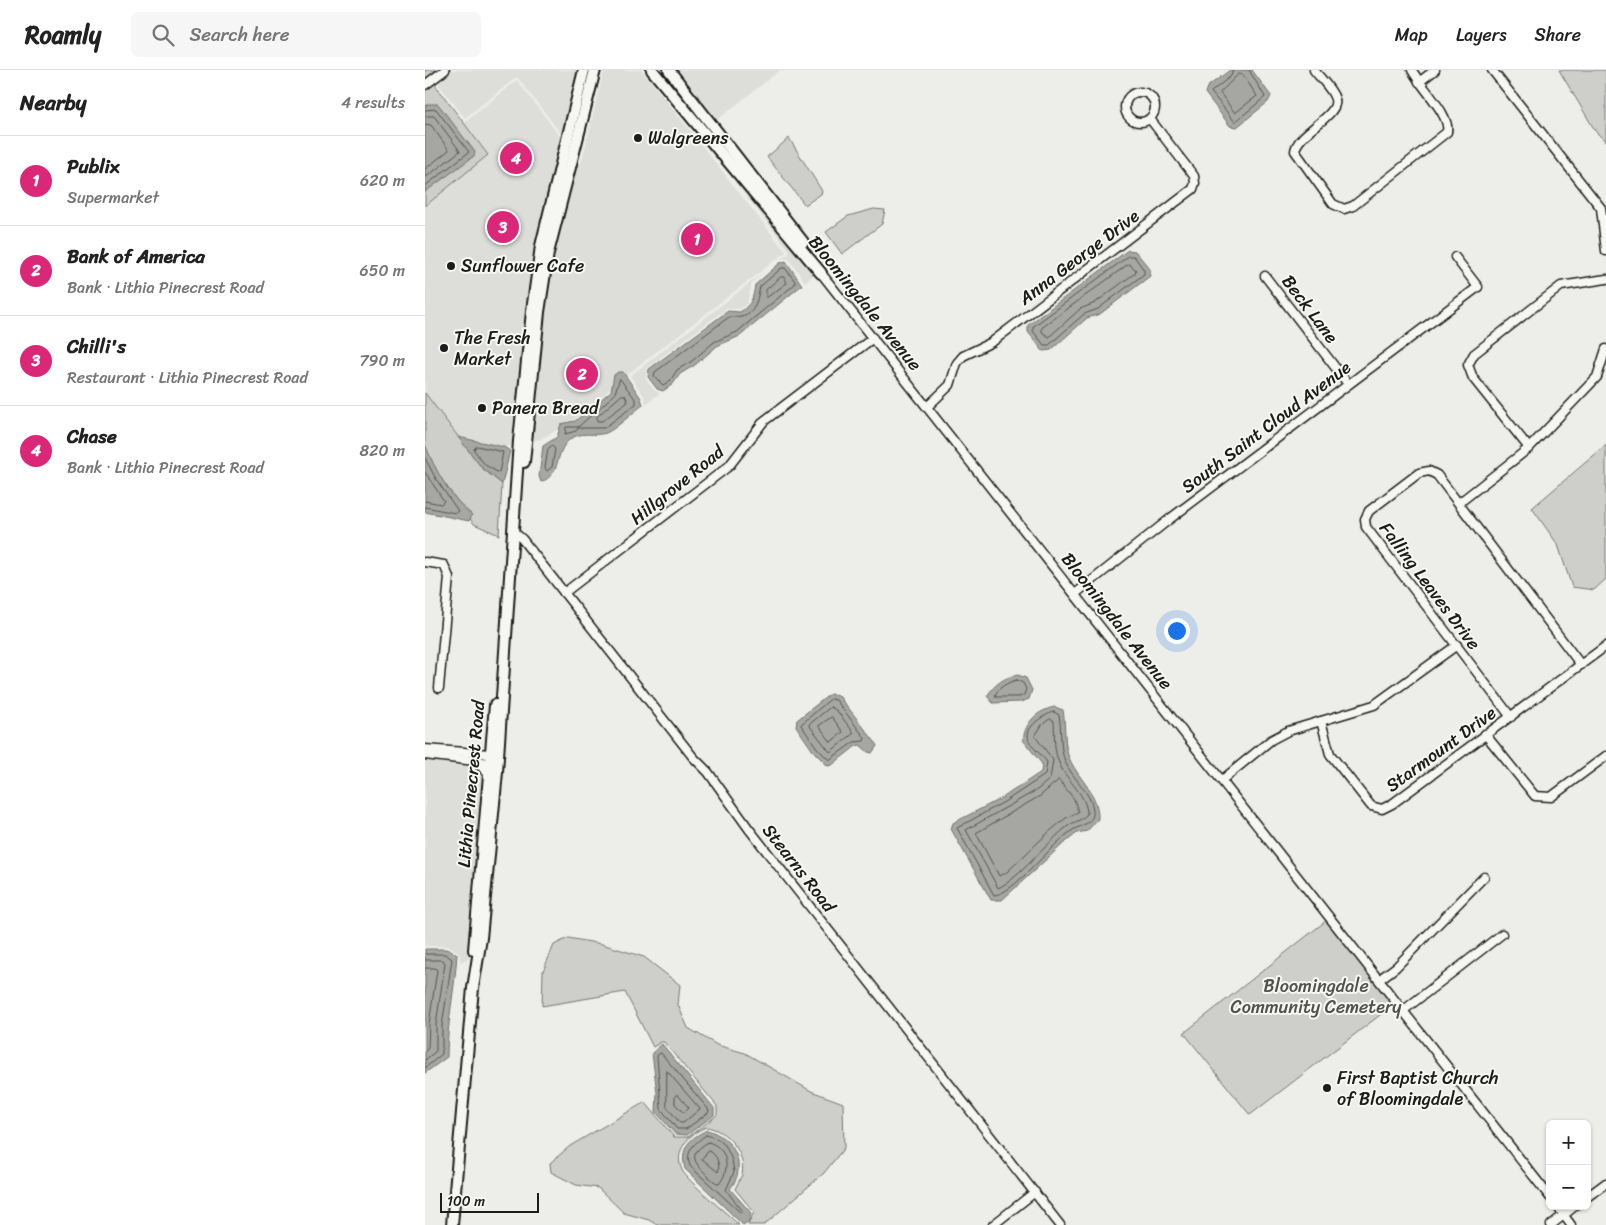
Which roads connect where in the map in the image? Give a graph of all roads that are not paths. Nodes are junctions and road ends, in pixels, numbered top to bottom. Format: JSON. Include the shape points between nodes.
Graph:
{"nodes":[{"id":1,"x":445,"y":70,"type":"edge"},
{"id":2,"x":584,"y":70,"type":"edge"},
{"id":3,"x":595,"y":70,"type":"edge"},
{"id":4,"x":652,"y":70,"type":"edge"},
{"id":5,"x":669,"y":70,"type":"edge"},
{"id":6,"x":1314,"y":70,"type":"edge"},
{"id":7,"x":1412,"y":70,"type":"edge"},
{"id":8,"x":1435,"y":70,"type":"edge"},
{"id":9,"x":1492,"y":70,"type":"edge"},
{"id":10,"x":1419,"y":82,"type":"junction"},
{"id":11,"x":425,"y":85,"type":"edge"},
{"id":12,"x":1150,"y":119,"type":"junction"},
{"id":13,"x":1606,"y":251,"type":"edge"},
{"id":14,"x":1455,"y":257,"type":"dead end"},
{"id":15,"x":821,"y":273,"type":"junction"},
{"id":16,"x":1265,"y":276,"type":"dead end"},
{"id":17,"x":1606,"y":279,"type":"edge"},
{"id":18,"x":873,"y":338,"type":"junction"},
{"id":19,"x":1606,"y":349,"type":"edge"},
{"id":20,"x":1349,"y":384,"type":"junction"},
{"id":21,"x":927,"y":407,"type":"junction"},
{"id":22,"x":1529,"y":448,"type":"junction"},
{"id":23,"x":516,"y":502,"type":"junction"},
{"id":24,"x":1459,"y":503,"type":"junction"},
{"id":25,"x":513,"y":531,"type":"junction"},
{"id":26,"x":425,"y":562,"type":"edge"},
{"id":27,"x":565,"y":593,"type":"junction"},
{"id":28,"x":1075,"y":594,"type":"junction"},
{"id":29,"x":1457,"y":645,"type":"junction"},
{"id":30,"x":1606,"y":646,"type":"edge"},
{"id":31,"x":1581,"y":665,"type":"junction"},
{"id":32,"x":439,"y":688,"type":"dead end"},
{"id":33,"x":1511,"y":718,"type":"junction"},
{"id":34,"x":1321,"y":721,"type":"junction"},
{"id":35,"x":1485,"y":734,"type":"junction"},
{"id":36,"x":425,"y":749,"type":"edge"},
{"id":37,"x":425,"y":755,"type":"edge"},
{"id":38,"x":1606,"y":756,"type":"edge"},
{"id":39,"x":478,"y":762,"type":"joint"},
{"id":40,"x":491,"y":762,"type":"junction"},
{"id":41,"x":1222,"y":780,"type":"junction"},
{"id":42,"x":1484,"y":877,"type":"dead end"},
{"id":43,"x":1502,"y":934,"type":"dead end"},
{"id":44,"x":1380,"y":979,"type":"junction"},
{"id":45,"x":473,"y":988,"type":"junction"},
{"id":46,"x":1404,"y":1010,"type":"junction"},
{"id":47,"x":1606,"y":1183,"type":"edge"},
{"id":48,"x":1035,"y":1192,"type":"junction"},
{"id":49,"x":1546,"y":1192,"type":"edge"},
{"id":50,"x":1591,"y":1194,"type":"edge"},
{"id":51,"x":1560,"y":1210,"type":"edge"},
{"id":52,"x":1570,"y":1210,"type":"edge"},
{"id":53,"x":1563,"y":1215,"type":"junction"},
{"id":54,"x":452,"y":1225,"type":"edge"},
{"id":55,"x":993,"y":1225,"type":"edge"},
{"id":56,"x":1060,"y":1225,"type":"edge"},
{"id":57,"x":1551,"y":1225,"type":"edge"},
{"id":58,"x":1571,"y":1225,"type":"edge"}],
"edges":[{"from":1,"to":11,"type":"street"},
{"from":2,"to":23,"type":"main road","name":"Lithia Pinecrest Road","via":[[541,246],[526,365]]},
{"from":3,"to":23,"type":"main road","name":"Lithia Pinecrest Road","via":[[548,253]]},
{"from":4,"to":15,"type":"main road","name":"Bloomingdale Avenue"},
{"from":5,"to":15,"type":"main road","via":[[778,208]]},
{"from":6,"to":10,"type":"street","via":[[1336,103],[1333,110],[1299,141],[1295,151],[1333,204],[1344,208],[1353,206],[1447,132],[1445,117]]},
{"from":7,"to":10,"type":"street"},
{"from":8,"to":10,"type":"street"},
{"from":9,"to":13,"type":"street","via":[[1601,208]]},
{"from":12,"to":12,"type":"street","via":[[1155,109],[1153,99],[1143,92],[1127,99],[1125,107],[1129,117],[1139,122]]},
{"from":12,"to":21,"type":"street","name":"Anna George Drive","via":[[1194,176],[1193,189],[992,342],[963,356],[957,363],[950,385]]},
{"from":14,"to":20,"type":"street","name":"South Saint Cloud Avenue","via":[[1477,287]]},
{"from":15,"to":18,"type":"street","name":"Bloomingdale Avenue"},
{"from":16,"to":20,"type":"street","name":"Beck Lane"},
{"from":17,"to":22,"type":"street","via":[[1561,286],[1474,354],[1468,364],[1473,378]]},
{"from":18,"to":21,"type":"street","name":"Bloomingdale Avenue"},
{"from":18,"to":27,"type":"street","name":"Hillgrove Road","via":[[764,421],[729,466]]},
{"from":19,"to":22,"type":"street","via":[[1597,377]]},
{"from":20,"to":28,"type":"street","name":"South Saint Cloud Avenue"},
{"from":21,"to":28,"type":"street","name":"Bloomingdale Avenue"},
{"from":22,"to":24,"type":"street"},
{"from":23,"to":25,"type":"main road","name":"Lithia Pinecrest Road"},
{"from":24,"to":29,"type":"street","name":"Falling Leaves Drive","via":[[1437,475],[1429,471],[1419,472],[1369,511],[1365,519],[1366,527]]},
{"from":24,"to":31,"type":"street","name":"Falling Leaves Drive"},
{"from":25,"to":27,"type":"street","name":"Stearns Road"},
{"from":25,"to":40,"type":"main road","name":"Lithia Pinecrest Road"},
{"from":26,"to":32,"type":"street","via":[[444,565],[449,576]]},
{"from":27,"to":48,"type":"street","name":"Stearns Road"},
{"from":28,"to":41,"type":"street","name":"Bloomingdale Avenue"},
{"from":29,"to":33,"type":"street","name":"Falling Leaves Drive"},
{"from":29,"to":34,"type":"street","via":[[1374,705]]},
{"from":30,"to":31,"type":"street","name":"Starmount Drive"},
{"from":31,"to":33,"type":"street","name":"Starmount Drive"},
{"from":33,"to":35,"type":"street","name":"Starmount Drive"},
{"from":34,"to":35,"type":"street","name":"Starmount Drive","via":[[1330,754],[1371,806],[1382,809]]},
{"from":34,"to":41,"type":"street","via":[[1271,740]]},
{"from":35,"to":38,"type":"street","via":[[1535,796],[1551,798]]},
{"from":36,"to":40,"type":"street"},
{"from":37,"to":39,"type":"street"},
{"from":39,"to":40,"type":"main road"},
{"from":40,"to":45,"type":"main road","name":"Lithia Pinecrest Road","via":[[474,937]]},
{"from":40,"to":45,"type":"main road","name":"Lithia Pinecrest Road","via":[[489,861]]},
{"from":41,"to":44,"type":"street","name":"Bloomingdale Avenue"},
{"from":42,"to":44,"type":"street"},
{"from":43,"to":46,"type":"street"},
{"from":44,"to":46,"type":"street","name":"Bloomingdale Avenue"},
{"from":45,"to":54,"type":"main road","name":"Lithia Pinecrest Road"},
{"from":46,"to":49,"type":"street","name":"Bloomingdale Avenue"},
{"from":47,"to":50,"type":"street"},
{"from":48,"to":55,"type":"street"},
{"from":48,"to":56,"type":"street","name":"Stearns Road"},
{"from":51,"to":53,"type":"street"},
{"from":52,"to":53,"type":"street"},
{"from":53,"to":57,"type":"street"},
{"from":53,"to":58,"type":"street"}]}
